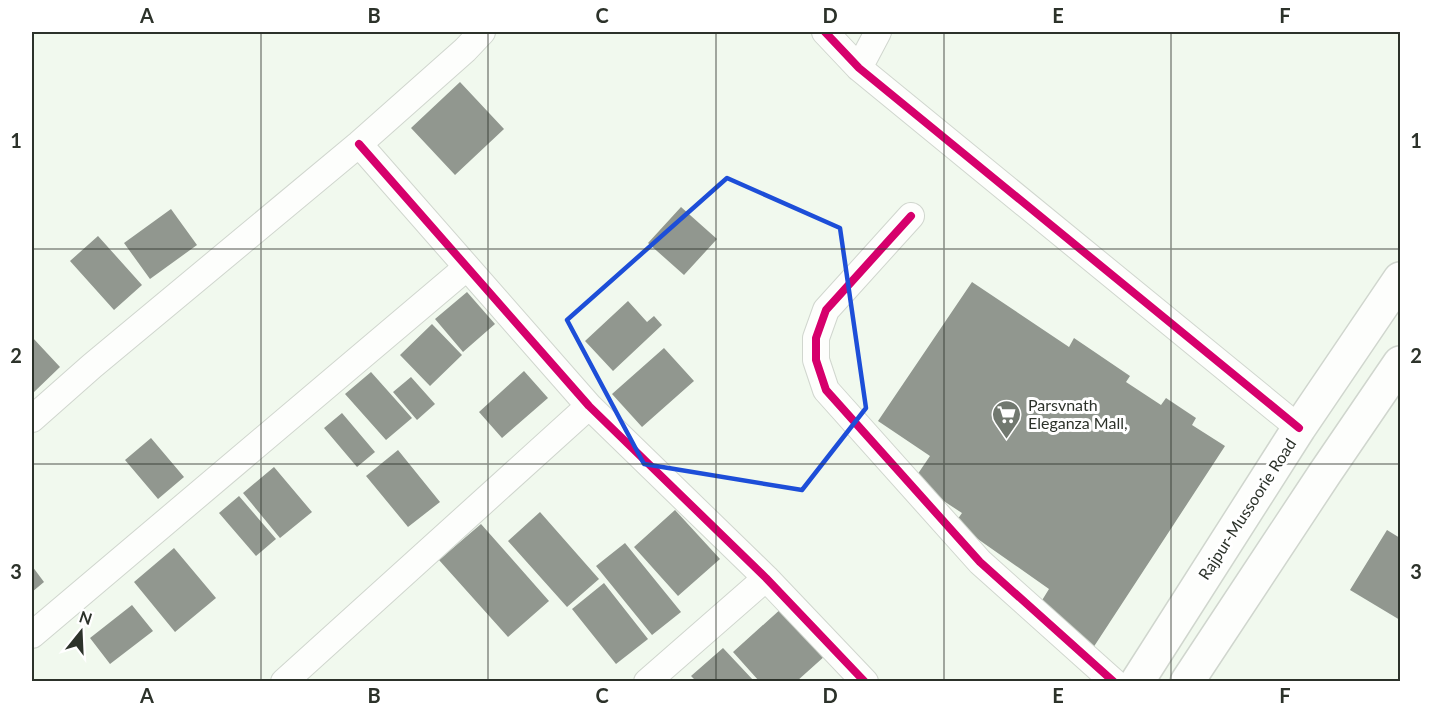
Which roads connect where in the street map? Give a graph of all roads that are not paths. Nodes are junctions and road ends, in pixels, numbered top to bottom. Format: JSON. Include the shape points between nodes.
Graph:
{"nodes":[{"id":1,"x":482,"y":32,"type":"edge"},
{"id":2,"x":825,"y":32,"type":"edge"},
{"id":3,"x":878,"y":32,"type":"edge"},
{"id":4,"x":859,"y":68,"type":"junction"},
{"id":5,"x":359,"y":144,"type":"junction"},
{"id":6,"x":911,"y":216,"type":"dead end"},
{"id":7,"x":466,"y":268,"type":"junction"},
{"id":8,"x":1401,"y":279,"type":"edge"},
{"id":9,"x":1401,"y":363,"type":"edge"},
{"id":10,"x":589,"y":406,"type":"junction"},
{"id":11,"x":32,"y":419,"type":"edge"},
{"id":12,"x":1299,"y":428,"type":"junction"},
{"id":13,"x":766,"y":578,"type":"junction"},
{"id":14,"x":32,"y":635,"type":"edge"},
{"id":15,"x":284,"y":681,"type":"edge"},
{"id":16,"x":647,"y":681,"type":"edge"},
{"id":17,"x":865,"y":681,"type":"edge"},
{"id":18,"x":1114,"y":681,"type":"edge"},
{"id":19,"x":1137,"y":681,"type":"edge"},
{"id":20,"x":1187,"y":681,"type":"edge"}],
"edges":[{"from":1,"to":5,"type":"street"},
{"from":2,"to":4,"type":"street"},
{"from":3,"to":4,"type":"street"},
{"from":4,"to":12,"type":"street"},
{"from":5,"to":7,"type":"street"},
{"from":5,"to":11,"type":"street"},
{"from":6,"to":18,"type":"street","via":[[826,310],[816,338],[816,360],[826,390],[980,562]]},
{"from":7,"to":10,"type":"street"},
{"from":7,"to":14,"type":"street"},
{"from":8,"to":12,"type":"main road","name":"Rajpur-Mussoorie Road"},
{"from":9,"to":20,"type":"main road"},
{"from":10,"to":13,"type":"street"},
{"from":10,"to":15,"type":"street"},
{"from":12,"to":19,"type":"main road","name":"Rajpur-Mussoorie Road"},
{"from":13,"to":16,"type":"street"},
{"from":13,"to":17,"type":"street"}]}
